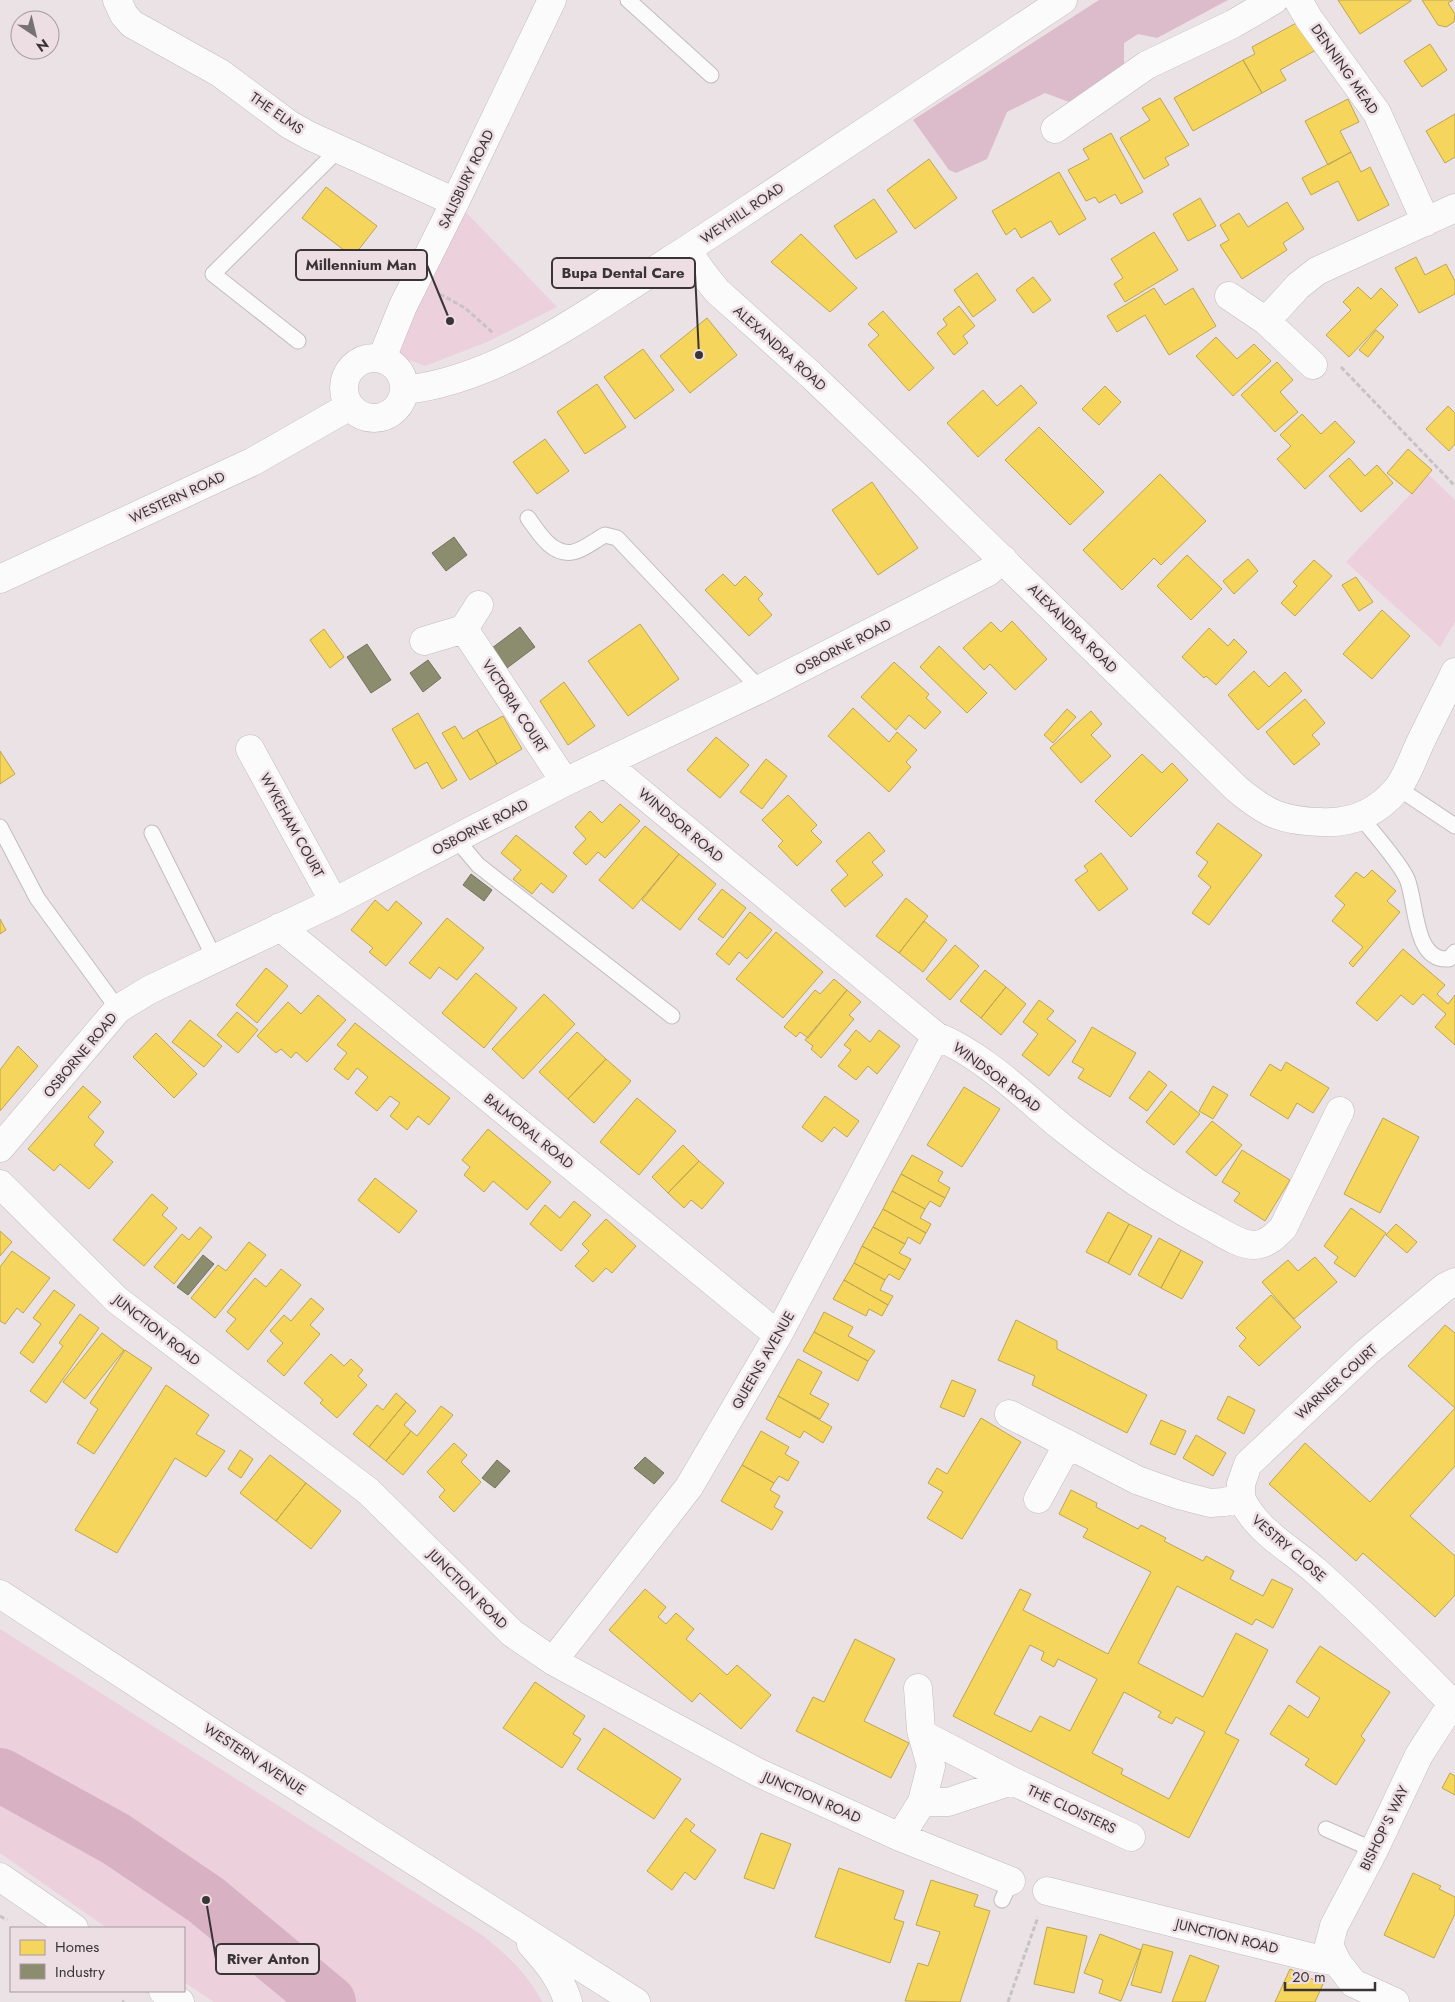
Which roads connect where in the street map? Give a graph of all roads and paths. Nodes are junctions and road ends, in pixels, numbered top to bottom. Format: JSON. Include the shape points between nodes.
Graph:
{"nodes":[{"id":1,"x":117,"y":0,"type":"edge"},
{"id":2,"x":552,"y":0,"type":"edge"},
{"id":3,"x":628,"y":0,"type":"edge"},
{"id":4,"x":1063,"y":0,"type":"edge"},
{"id":5,"x":1274,"y":0,"type":"edge"},
{"id":6,"x":1298,"y":0,"type":"edge"},
{"id":7,"x":711,"y":75,"type":"dead end"},
{"id":8,"x":1056,"y":129,"type":"dead end"},
{"id":9,"x":338,"y":150,"type":"junction"},
{"id":10,"x":455,"y":202,"type":"junction"},
{"id":11,"x":1455,"y":208,"type":"edge"},
{"id":12,"x":1426,"y":222,"type":"junction"},
{"id":13,"x":687,"y":250,"type":"junction"},
{"id":14,"x":432,"y":290,"type":"dead end"},
{"id":15,"x":1229,"y":296,"type":"dead end"},
{"id":16,"x":1266,"y":321,"type":"junction"},
{"id":17,"x":497,"y":336,"type":"dead end"},
{"id":18,"x":298,"y":341,"type":"dead end"},
{"id":19,"x":382,"y":358,"type":"junction"},
{"id":20,"x":1313,"y":365,"type":"joint"},
{"id":21,"x":405,"y":390,"type":"junction"},
{"id":22,"x":350,"y":406,"type":"junction"},
{"id":23,"x":1455,"y":486,"type":"edge"},
{"id":24,"x":528,"y":518,"type":"dead end"},
{"id":25,"x":1003,"y":559,"type":"junction"},
{"id":26,"x":0,"y":579,"type":"edge"},
{"id":27,"x":479,"y":605,"type":"dead end"},
{"id":28,"x":464,"y":629,"type":"junction"},
{"id":29,"x":424,"y":641,"type":"dead end"},
{"id":30,"x":1455,"y":672,"type":"edge"},
{"id":31,"x":760,"y":689,"type":"junction"},
{"id":32,"x":250,"y":749,"type":"dead end"},
{"id":33,"x":605,"y":763,"type":"junction"},
{"id":34,"x":565,"y":782,"type":"junction"},
{"id":35,"x":1398,"y":788,"type":"junction"},
{"id":36,"x":1361,"y":817,"type":"junction"},
{"id":37,"x":1455,"y":826,"type":"edge"},
{"id":38,"x":0,"y":827,"type":"edge"},
{"id":39,"x":152,"y":833,"type":"dead end"},
{"id":40,"x":456,"y":840,"type":"junction"},
{"id":41,"x":334,"y":902,"type":"junction"},
{"id":42,"x":280,"y":927,"type":"junction"},
{"id":43,"x":1455,"y":952,"type":"edge"},
{"id":44,"x":215,"y":959,"type":"junction"},
{"id":45,"x":118,"y":1009,"type":"junction"},
{"id":46,"x":672,"y":1016,"type":"dead end"},
{"id":47,"x":936,"y":1036,"type":"junction"},
{"id":48,"x":1340,"y":1111,"type":"dead end"},
{"id":49,"x":0,"y":1148,"type":"edge"},
{"id":50,"x":0,"y":1184,"type":"edge"},
{"id":51,"x":1455,"y":1282,"type":"edge"},
{"id":52,"x":778,"y":1335,"type":"junction"},
{"id":53,"x":1010,"y":1414,"type":"dead end"},
{"id":54,"x":1068,"y":1444,"type":"junction"},
{"id":55,"x":1241,"y":1498,"type":"junction"},
{"id":56,"x":1038,"y":1500,"type":"dead end"},
{"id":57,"x":0,"y":1594,"type":"edge"},
{"id":58,"x":553,"y":1661,"type":"junction"},
{"id":59,"x":918,"y":1688,"type":"dead end"},
{"id":60,"x":1454,"y":1701,"type":"edge"},
{"id":61,"x":922,"y":1734,"type":"junction"},
{"id":62,"x":1012,"y":1781,"type":"junction"},
{"id":63,"x":922,"y":1802,"type":"junction"},
{"id":64,"x":1326,"y":1829,"type":"dead end"},
{"id":65,"x":900,"y":1837,"type":"junction"},
{"id":66,"x":1131,"y":1837,"type":"dead end"},
{"id":67,"x":1374,"y":1850,"type":"junction"},
{"id":68,"x":0,"y":1877,"type":"edge"},
{"id":69,"x":1007,"y":1890,"type":"dead end"},
{"id":70,"x":1047,"y":1891,"type":"dead end"},
{"id":71,"x":512,"y":1922,"type":"junction"},
{"id":72,"x":73,"y":1927,"type":"edge"},
{"id":73,"x":1031,"y":1934,"type":"dead end"},
{"id":74,"x":1337,"y":1962,"type":"junction"},
{"id":75,"x":165,"y":1992,"type":"edge"},
{"id":76,"x":180,"y":2002,"type":"edge"},
{"id":77,"x":568,"y":2002,"type":"edge"},
{"id":78,"x":636,"y":2002,"type":"edge"},
{"id":79,"x":1008,"y":2002,"type":"edge"},
{"id":80,"x":1396,"y":2002,"type":"edge"}],
"edges":[{"from":1,"to":9,"type":"street","name":"THE ELMS","via":[[132,24],[214,69],[290,125]]},
{"from":2,"to":10,"type":"street","name":"SALISBURY ROAD"},
{"from":3,"to":7,"type":"lane"},
{"from":4,"to":13,"type":"street","name":"WEYHILL ROAD"},
{"from":5,"to":8,"type":"street","via":[[1233,24],[1147,65]]},
{"from":6,"to":12,"type":"street","name":"DENNING MEAD","via":[[1377,113]]},
{"from":9,"to":10,"type":"street","name":"THE ELMS"},
{"from":9,"to":18,"type":"lane","via":[[213,274]]},
{"from":10,"to":19,"type":"street","name":"SALISBURY ROAD","via":[[402,306]]},
{"from":11,"to":12,"type":"street"},
{"from":12,"to":16,"type":"street","via":[[1317,271],[1298,286]]},
{"from":13,"to":21,"type":"street","name":"WEYHILL ROAD","via":[[526,348],[462,376]]},
{"from":13,"to":25,"type":"street","name":"ALEXANDRA ROAD","via":[[717,290]]},
{"from":14,"to":17,"type":"path","via":[[465,308]]},
{"from":15,"to":16,"type":"street"},
{"from":16,"to":20,"type":"street"},
{"from":19,"to":21,"type":"street","via":[[398,370]]},
{"from":19,"to":22,"type":"street","via":[[367,358],[352,368],[346,377],[345,397]]},
{"from":20,"to":23,"type":"path","via":[[1336,362]]},
{"from":21,"to":22,"type":"street","via":[[396,409],[388,415],[367,418]]},
{"from":22,"to":26,"type":"street","name":"WESTERN ROAD","via":[[252,462]]},
{"from":24,"to":31,"type":"lane","via":[[549,544],[560,551],[574,552],[605,535],[617,538]]},
{"from":25,"to":31,"type":"street","name":"OSBORNE ROAD","via":[[988,572]]},
{"from":25,"to":36,"type":"street","name":"ALEXANDRA ROAD","via":[[1255,804],[1294,821],[1346,821]]},
{"from":27,"to":28,"type":"street"},
{"from":28,"to":29,"type":"street"},
{"from":28,"to":34,"type":"street","name":"VICTORIA COURT"},
{"from":30,"to":35,"type":"street","name":"ALEXANDRA ROAD"},
{"from":31,"to":33,"type":"street","name":"OSBORNE ROAD"},
{"from":32,"to":41,"type":"street","name":"WYKEHAM COURT"},
{"from":33,"to":34,"type":"street","name":"OSBORNE ROAD"},
{"from":33,"to":47,"type":"street","name":"WINDSOR ROAD"},
{"from":34,"to":40,"type":"street","name":"OSBORNE ROAD"},
{"from":35,"to":36,"type":"street","name":"ALEXANDRA ROAD","via":[[1378,808]]},
{"from":35,"to":37,"type":"lane"},
{"from":36,"to":43,"type":"lane","via":[[1406,878],[1424,944],[1440,960],[1449,959]]},
{"from":38,"to":45,"type":"lane","via":[[37,898]]},
{"from":39,"to":44,"type":"lane"},
{"from":40,"to":41,"type":"street","name":"OSBORNE ROAD"},
{"from":40,"to":46,"type":"lane","via":[[478,865]]},
{"from":41,"to":42,"type":"street","name":"OSBORNE ROAD"},
{"from":42,"to":44,"type":"street","name":"OSBORNE ROAD"},
{"from":42,"to":52,"type":"street","name":"BALMORAL ROAD"},
{"from":44,"to":45,"type":"street","name":"OSBORNE ROAD"},
{"from":45,"to":49,"type":"street","name":"OSBORNE ROAD"},
{"from":47,"to":48,"type":"street","name":"WINDSOR ROAD","via":[[997,1073],[1122,1173],[1192,1216],[1240,1242],[1252,1245],[1267,1241],[1283,1228]]},
{"from":47,"to":52,"type":"street","name":"QUEENS AVENUE"},
{"from":50,"to":58,"type":"street","name":"JUNCTION ROAD","via":[[117,1300],[368,1491],[512,1633]]},
{"from":51,"to":55,"type":"street","name":"WARNER COURT","via":[[1367,1352],[1248,1464],[1241,1484]]},
{"from":52,"to":58,"type":"street","name":"QUEENS AVENUE","via":[[689,1487]]},
{"from":53,"to":54,"type":"street"},
{"from":54,"to":55,"type":"street","via":[[1137,1480],[1179,1495],[1210,1503]]},
{"from":54,"to":56,"type":"street"},
{"from":55,"to":60,"type":"street","name":"VESTRY CLOSE","via":[[1256,1522],[1314,1570]]},
{"from":57,"to":71,"type":"street","name":"WESTERN AVENUE"},
{"from":58,"to":65,"type":"street","name":"JUNCTION ROAD","via":[[757,1772]]},
{"from":59,"to":61,"type":"street"},
{"from":60,"to":67,"type":"street","name":"BISHOP'S WAY","via":[[1419,1755]]},
{"from":61,"to":62,"type":"street","name":"THE CLOISTERS"},
{"from":61,"to":63,"type":"street","via":[[931,1766]]},
{"from":62,"to":63,"type":"street","name":"THE CLOISTERS","via":[[948,1802]]},
{"from":62,"to":66,"type":"street","name":"THE CLOISTERS"},
{"from":63,"to":65,"type":"street"},
{"from":64,"to":67,"type":"lane"},
{"from":65,"to":69,"type":"street","name":"JUNCTION ROAD"},
{"from":67,"to":74,"type":"street","name":"BISHOP'S WAY","via":[[1334,1926],[1329,1945]]},
{"from":68,"to":72,"type":"street"},
{"from":70,"to":74,"type":"street","name":"JUNCTION ROAD"},
{"from":71,"to":77,"type":"street","name":"WESTERN AVENUE","via":[[555,1972]]},
{"from":71,"to":78,"type":"street","name":"WESTERN AVENUE"},
{"from":73,"to":79,"type":"path"},
{"from":74,"to":80,"type":"street","via":[[1353,1983]]},
{"from":75,"to":76,"type":"street"}]}
